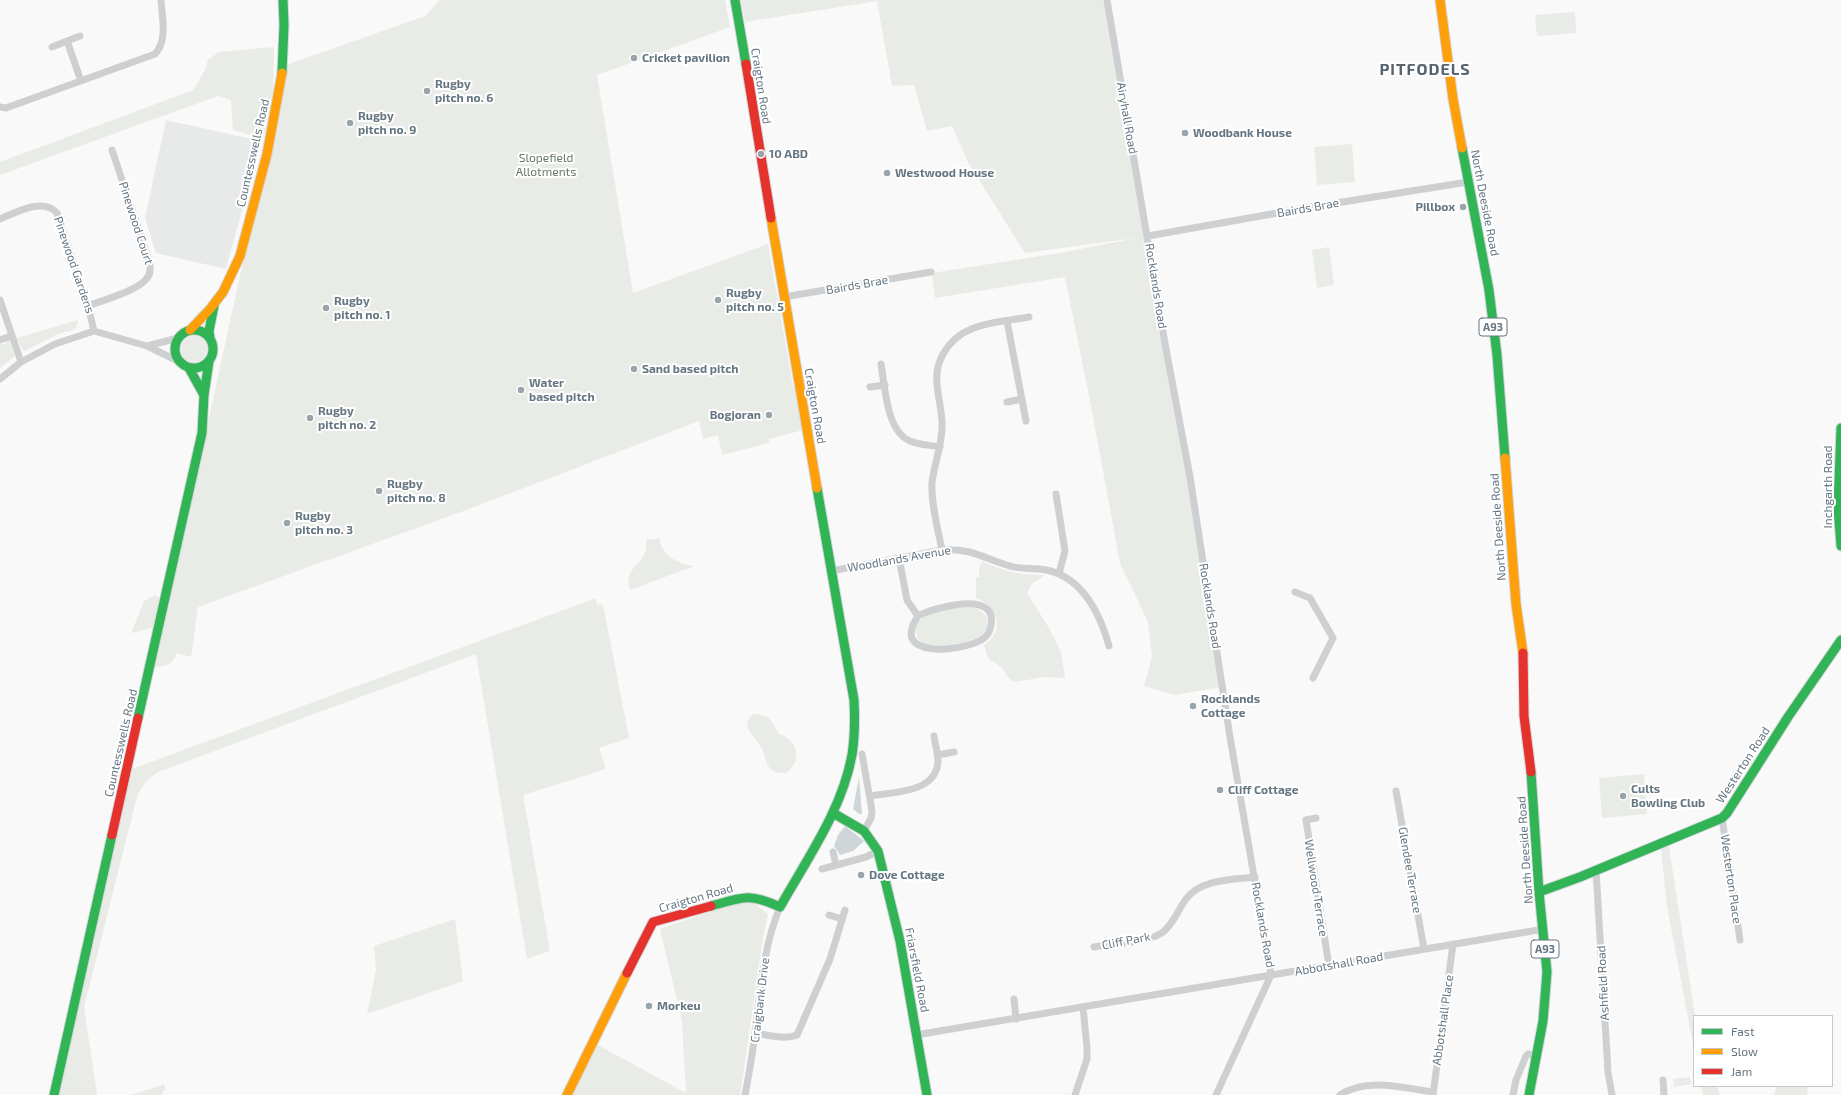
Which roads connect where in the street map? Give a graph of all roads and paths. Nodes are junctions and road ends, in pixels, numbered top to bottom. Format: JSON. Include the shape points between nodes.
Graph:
{"nodes":[{"id":1,"x":161,"y":0,"type":"edge"},
{"id":2,"x":283,"y":0,"type":"edge"},
{"id":3,"x":735,"y":0,"type":"edge"},
{"id":4,"x":1107,"y":0,"type":"edge"},
{"id":5,"x":1440,"y":0,"type":"edge"},
{"id":6,"x":80,"y":36,"type":"dead end"},
{"id":7,"x":67,"y":41,"type":"junction"},
{"id":8,"x":52,"y":47,"type":"dead end"},
{"id":9,"x":81,"y":81,"type":"junction"},
{"id":10,"x":0,"y":107,"type":"edge"},
{"id":11,"x":112,"y":150,"type":"dead end"},
{"id":12,"x":1468,"y":182,"type":"junction"},
{"id":13,"x":0,"y":219,"type":"edge"},
{"id":14,"x":1148,"y":236,"type":"junction"},
{"id":15,"x":931,"y":272,"type":"dead end"},
{"id":16,"x":784,"y":297,"type":"junction"},
{"id":17,"x":0,"y":300,"type":"edge"},
{"id":18,"x":215,"y":305,"type":"junction"},
{"id":19,"x":88,"y":306,"type":"junction"},
{"id":20,"x":1029,"y":317,"type":"dead end"},
{"id":21,"x":1007,"y":321,"type":"junction"},
{"id":22,"x":190,"y":330,"type":"junction"},
{"id":23,"x":94,"y":331,"type":"junction"},
{"id":24,"x":11,"y":336,"type":"junction"},
{"id":25,"x":178,"y":338,"type":"junction"},
{"id":26,"x":210,"y":338,"type":"junction"},
{"id":27,"x":0,"y":340,"type":"edge"},
{"id":28,"x":147,"y":346,"type":"junction"},
{"id":29,"x":209,"y":361,"type":"junction"},
{"id":30,"x":21,"y":362,"type":"junction"},
{"id":31,"x":180,"y":362,"type":"junction"},
{"id":32,"x":881,"y":364,"type":"dead end"},
{"id":33,"x":189,"y":368,"type":"junction"},
{"id":34,"x":0,"y":379,"type":"edge"},
{"id":35,"x":885,"y":385,"type":"junction"},
{"id":36,"x":870,"y":388,"type":"dead end"},
{"id":37,"x":204,"y":395,"type":"junction"},
{"id":38,"x":1022,"y":399,"type":"junction"},
{"id":39,"x":1007,"y":402,"type":"dead end"},
{"id":40,"x":1026,"y":421,"type":"dead end"},
{"id":41,"x":1841,"y":428,"type":"edge"},
{"id":42,"x":940,"y":447,"type":"junction"},
{"id":43,"x":1056,"y":494,"type":"dead end"},
{"id":44,"x":1841,"y":546,"type":"edge"},
{"id":45,"x":942,"y":550,"type":"junction"},
{"id":46,"x":899,"y":558,"type":"junction"},
{"id":47,"x":832,"y":571,"type":"junction"},
{"id":48,"x":1059,"y":573,"type":"junction"},
{"id":49,"x":1294,"y":592,"type":"dead end"},
{"id":50,"x":918,"y":616,"type":"junction"},
{"id":51,"x":1841,"y":640,"type":"edge"},
{"id":52,"x":1109,"y":646,"type":"dead end"},
{"id":53,"x":1313,"y":678,"type":"dead end"},
{"id":54,"x":934,"y":736,"type":"dead end"},
{"id":55,"x":954,"y":752,"type":"dead end"},
{"id":56,"x":862,"y":754,"type":"dead end"},
{"id":57,"x":937,"y":755,"type":"junction"},
{"id":58,"x":1396,"y":791,"type":"dead end"},
{"id":59,"x":870,"y":796,"type":"junction"},
{"id":60,"x":833,"y":813,"type":"junction"},
{"id":61,"x":1316,"y":818,"type":"dead end"},
{"id":62,"x":1722,"y":818,"type":"junction"},
{"id":63,"x":864,"y":831,"type":"junction"},
{"id":64,"x":878,"y":851,"type":"junction"},
{"id":65,"x":833,"y":852,"type":"dead end"},
{"id":66,"x":836,"y":865,"type":"junction"},
{"id":67,"x":822,"y":869,"type":"dead end"},
{"id":68,"x":1596,"y":870,"type":"junction"},
{"id":69,"x":1255,"y":877,"type":"junction"},
{"id":70,"x":1539,"y":892,"type":"junction"},
{"id":71,"x":780,"y":907,"type":"junction"},
{"id":72,"x":845,"y":910,"type":"dead end"},
{"id":73,"x":829,"y":915,"type":"dead end"},
{"id":74,"x":842,"y":919,"type":"junction"},
{"id":75,"x":1544,"y":929,"type":"junction"},
{"id":76,"x":1740,"y":940,"type":"dead end"},
{"id":77,"x":1453,"y":944,"type":"junction"},
{"id":78,"x":1094,"y":947,"type":"dead end"},
{"id":79,"x":1424,"y":949,"type":"junction"},
{"id":80,"x":1329,"y":966,"type":"junction"},
{"id":81,"x":1271,"y":976,"type":"junction"},
{"id":82,"x":1014,"y":999,"type":"dead end"},
{"id":83,"x":1083,"y":1007,"type":"junction"},
{"id":84,"x":1016,"y":1018,"type":"junction"},
{"id":85,"x":755,"y":1033,"type":"junction"},
{"id":86,"x":916,"y":1035,"type":"junction"},
{"id":87,"x":1536,"y":1055,"type":"junction"},
{"id":88,"x":1663,"y":1080,"type":"dead end"},
{"id":89,"x":1433,"y":1094,"type":"edge"},
{"id":90,"x":54,"y":1095,"type":"edge"},
{"id":91,"x":567,"y":1095,"type":"edge"},
{"id":92,"x":745,"y":1095,"type":"edge"},
{"id":93,"x":927,"y":1095,"type":"edge"},
{"id":94,"x":1075,"y":1095,"type":"edge"},
{"id":95,"x":1216,"y":1095,"type":"edge"},
{"id":96,"x":1340,"y":1095,"type":"edge"},
{"id":97,"x":1513,"y":1095,"type":"edge"},
{"id":98,"x":1528,"y":1095,"type":"edge"},
{"id":99,"x":1612,"y":1095,"type":"edge"},
{"id":100,"x":1664,"y":1095,"type":"edge"}],
"edges":[{"from":1,"to":9,"type":"street","via":[[163,40],[155,54]]},
{"from":2,"to":18,"type":"street","name":"Countesswells Road","via":[[285,17],[282,65],[268,150],[236,268]]},
{"from":3,"to":16,"type":"street","name":"Craigton Road"},
{"from":4,"to":14,"type":"street","name":"Airyhall Road"},
{"from":5,"to":12,"type":"street","name":"North Deeside Road","number":"A93","via":[[1453,99]]},
{"from":6,"to":7,"type":"street"},
{"from":7,"to":8,"type":"street"},
{"from":7,"to":9,"type":"street"},
{"from":9,"to":10,"type":"street","via":[[6,108]]},
{"from":11,"to":19,"type":"street","name":"Pinewood Court","via":[[150,263],[150,271],[139,286]]},
{"from":12,"to":14,"type":"street","name":"Bairds Brae"},
{"from":12,"to":70,"type":"street","name":"North Deeside Road","number":"A93","via":[[1488,282],[1497,355],[1516,604],[1523,656],[1524,716],[1533,792]]},
{"from":13,"to":19,"type":"street","name":"Pinewood Gardens","via":[[41,205],[52,208],[57,213]]},
{"from":14,"to":69,"type":"street","name":"Rocklands Road"},
{"from":15,"to":16,"type":"street","name":"Bairds Brae"},
{"from":16,"to":47,"type":"street","name":"Craigton Road"},
{"from":17,"to":24,"type":"street"},
{"from":18,"to":22,"type":"street","name":"Countesswells Road"},
{"from":18,"to":26,"type":"street","name":"Countesswells Road"},
{"from":19,"to":23,"type":"street","name":"Pinewood Gardens"},
{"from":20,"to":21,"type":"street"},
{"from":21,"to":38,"type":"street"},
{"from":21,"to":42,"type":"street","via":[[965,331],[950,343],[941,358],[936,383],[942,428]]},
{"from":22,"to":25,"type":"street"},
{"from":22,"to":26,"type":"street","via":[[201,331]]},
{"from":23,"to":28,"type":"street"},
{"from":23,"to":30,"type":"street","via":[[55,344]]},
{"from":24,"to":27,"type":"street"},
{"from":24,"to":30,"type":"street"},
{"from":25,"to":28,"type":"street"},
{"from":25,"to":31,"type":"street","via":[[175,351]]},
{"from":26,"to":29,"type":"street","via":[[213,350]]},
{"from":28,"to":31,"type":"street"},
{"from":29,"to":33,"type":"street","via":[[200,367]]},
{"from":29,"to":37,"type":"street","name":"Countesswells Road"},
{"from":30,"to":34,"type":"street"},
{"from":31,"to":33,"type":"street"},
{"from":32,"to":35,"type":"street"},
{"from":33,"to":37,"type":"street"},
{"from":35,"to":36,"type":"street"},
{"from":35,"to":42,"type":"street","via":[[894,428],[910,442]]},
{"from":37,"to":90,"type":"street","name":"Countesswells Road","via":[[200,441]]},
{"from":38,"to":39,"type":"street"},
{"from":38,"to":40,"type":"street"},
{"from":41,"to":44,"type":"street","name":"Inchgarth Road","via":[[1838,508]]},
{"from":42,"to":45,"type":"street","via":[[933,474],[932,492]]},
{"from":43,"to":48,"type":"street","via":[[1065,551]]},
{"from":45,"to":46,"type":"street","name":"Woodlands Avenue"},
{"from":45,"to":48,"type":"street","name":"Woodlands Avenue","via":[[973,552],[1012,567],[1044,569]]},
{"from":46,"to":47,"type":"street","name":"Woodlands Avenue"},
{"from":46,"to":50,"type":"street","via":[[907,600]]},
{"from":47,"to":60,"type":"street","name":"Craigton Road","via":[[854,700],[856,726],[849,766]]},
{"from":48,"to":52,"type":"street","name":"Woodlands Avenue","via":[[1079,588],[1096,609]]},
{"from":49,"to":53,"type":"street","via":[[1310,598],[1333,638]]},
{"from":50,"to":50,"type":"street","via":[[912,627],[915,643],[935,650],[967,646],[980,640],[986,636],[992,622],[982,606],[967,603],[942,606]]},
{"from":51,"to":62,"type":"street","name":"Westerton Road"},
{"from":54,"to":57,"type":"street"},
{"from":55,"to":57,"type":"street"},
{"from":56,"to":59,"type":"street"},
{"from":57,"to":59,"type":"street","via":[[935,771],[923,785]]},
{"from":58,"to":79,"type":"street","name":"Glendee Terrace"},
{"from":59,"to":63,"type":"street","via":[[871,818]]},
{"from":60,"to":63,"type":"street"},
{"from":60,"to":71,"type":"street","name":"Craigton Road"},
{"from":61,"to":80,"type":"street","name":"Wellwood Terrace","via":[[1306,820]]},
{"from":62,"to":68,"type":"street","name":"Westerton Road"},
{"from":62,"to":76,"type":"street","name":"Westerton Place"},
{"from":63,"to":64,"type":"street"},
{"from":64,"to":66,"type":"street"},
{"from":64,"to":86,"type":"street","name":"Friarsfield Road","via":[[900,941]]},
{"from":65,"to":66,"type":"street"},
{"from":66,"to":67,"type":"street"},
{"from":68,"to":70,"type":"street","name":"Westerton Road"},
{"from":68,"to":99,"type":"street","name":"Ashfield Road","via":[[1608,1072]]},
{"from":69,"to":78,"type":"street","name":"Cliff Park","via":[[1212,883],[1198,888],[1186,898],[1177,916],[1163,932],[1148,939]]},
{"from":69,"to":81,"type":"street","name":"Rocklands Road"},
{"from":70,"to":75,"type":"street","name":"North Deeside Road","number":"A93"},
{"from":71,"to":85,"type":"street","name":"Craigbank Drive","via":[[768,939]]},
{"from":71,"to":91,"type":"street","name":"Craigton Road","via":[[762,899],[744,897],[653,922]]},
{"from":72,"to":74,"type":"street"},
{"from":73,"to":74,"type":"street"},
{"from":74,"to":85,"type":"street","via":[[830,960],[797,1034],[791,1037]]},
{"from":75,"to":77,"type":"street","name":"Abbotshall Road"},
{"from":75,"to":87,"type":"street","name":"North Deeside Road","number":"A93","via":[[1548,972]]},
{"from":77,"to":79,"type":"street","name":"Abbotshall Road"},
{"from":77,"to":89,"type":"street","name":"Abbotshall Place"},
{"from":79,"to":80,"type":"street","name":"Abbotshall Road"},
{"from":80,"to":81,"type":"street","name":"Abbotshall Road"},
{"from":81,"to":83,"type":"street","name":"Abbotshall Road"},
{"from":81,"to":95,"type":"street"},
{"from":82,"to":84,"type":"street"},
{"from":83,"to":84,"type":"street","name":"Abbotshall Road"},
{"from":83,"to":94,"type":"street","via":[[1087,1059]]},
{"from":84,"to":86,"type":"street","name":"Abbotshall Road"},
{"from":85,"to":92,"type":"street","name":"Craigbank Drive"},
{"from":86,"to":93,"type":"street","name":"Friarsfield Road"},
{"from":87,"to":97,"type":"street","via":[[1526,1056]]},
{"from":87,"to":98,"type":"street","name":"North Deeside Road","number":"A93"},
{"from":88,"to":100,"type":"street"},
{"from":89,"to":96,"type":"street","via":[[1370,1084],[1356,1087]]}]}
